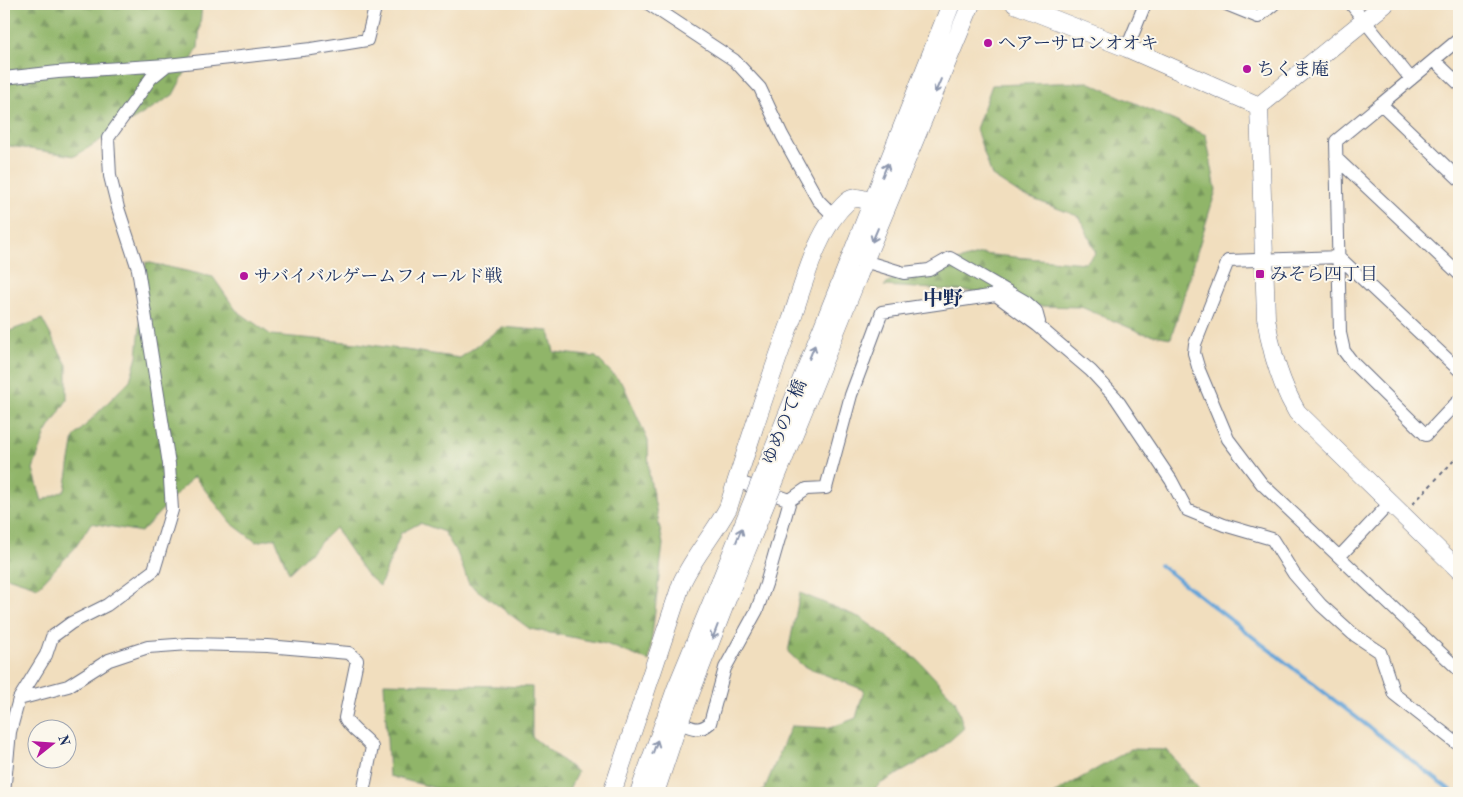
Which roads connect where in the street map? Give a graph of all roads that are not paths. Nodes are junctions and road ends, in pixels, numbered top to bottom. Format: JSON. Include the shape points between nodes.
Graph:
{"nodes":[{"id":1,"x":376,"y":4,"type":"edge"},
{"id":2,"x":649,"y":4,"type":"edge"},
{"id":3,"x":951,"y":4,"type":"edge"},
{"id":4,"x":971,"y":4,"type":"edge"},
{"id":5,"x":1015,"y":4,"type":"edge"},
{"id":6,"x":1146,"y":4,"type":"edge"},
{"id":7,"x":1226,"y":4,"type":"edge"},
{"id":8,"x":1274,"y":4,"type":"edge"},
{"id":9,"x":1351,"y":4,"type":"edge"},
{"id":10,"x":1385,"y":4,"type":"edge"},
{"id":11,"x":1365,"y":20,"type":"junction"},
{"id":12,"x":1459,"y":38,"type":"edge"},
{"id":13,"x":1127,"y":48,"type":"junction"},
{"id":14,"x":1434,"y":60,"type":"junction"},
{"id":15,"x":168,"y":65,"type":"junction"},
{"id":16,"x":4,"y":78,"type":"edge"},
{"id":17,"x":1411,"y":79,"type":"junction"},
{"id":18,"x":1459,"y":84,"type":"edge"},
{"id":19,"x":1381,"y":104,"type":"junction"},
{"id":20,"x":1259,"y":106,"type":"junction"},
{"id":21,"x":1336,"y":158,"type":"junction"},
{"id":22,"x":1459,"y":179,"type":"edge"},
{"id":23,"x":872,"y":202,"type":"junction"},
{"id":24,"x":835,"y":216,"type":"junction"},
{"id":25,"x":1339,"y":257,"type":"junction"},
{"id":26,"x":1264,"y":260,"type":"junction"},
{"id":27,"x":857,"y":267,"type":"junction"},
{"id":28,"x":1459,"y":274,"type":"edge"},
{"id":29,"x":1037,"y":325,"type":"junction"},
{"id":30,"x":1459,"y":370,"type":"edge"},
{"id":31,"x":1459,"y":400,"type":"edge"},
{"id":32,"x":736,"y":481,"type":"junction"},
{"id":33,"x":790,"y":500,"type":"junction"},
{"id":34,"x":1396,"y":509,"type":"junction"},
{"id":35,"x":1340,"y":556,"type":"junction"},
{"id":36,"x":1459,"y":570,"type":"edge"},
{"id":37,"x":726,"y":583,"type":"junction"},
{"id":38,"x":1459,"y":670,"type":"edge"},
{"id":39,"x":19,"y":699,"type":"junction"},
{"id":40,"x":679,"y":723,"type":"junction"},
{"id":41,"x":1459,"y":745,"type":"edge"},
{"id":42,"x":4,"y":793,"type":"edge"},
{"id":43,"x":363,"y":793,"type":"edge"},
{"id":44,"x":612,"y":793,"type":"edge"},
{"id":45,"x":638,"y":793,"type":"edge"},
{"id":46,"x":655,"y":793,"type":"edge"}],
"edges":[{"from":1,"to":15,"type":"street","via":[[367,40]]},
{"from":2,"to":24,"type":"street","via":[[734,60],[760,88],[818,200]]},
{"from":23,"to":3,"type":"street","one_way":true},
{"from":4,"to":27,"type":"street","one_way":true},
{"from":5,"to":13,"type":"street"},
{"from":6,"to":13,"type":"street"},
{"from":7,"to":8,"type":"street","via":[[1258,17]]},
{"from":9,"to":11,"type":"street"},
{"from":10,"to":11,"type":"street"},
{"from":11,"to":17,"type":"street"},
{"from":11,"to":20,"type":"street"},
{"from":12,"to":14,"type":"street"},
{"from":13,"to":20,"type":"street"},
{"from":14,"to":17,"type":"street"},
{"from":14,"to":18,"type":"street"},
{"from":15,"to":16,"type":"street"},
{"from":15,"to":39,"type":"street","via":[[151,78],[108,138],[110,176],[138,269],[169,464],[172,510],[154,570],[107,605],[71,623],[52,638],[46,655]]},
{"from":17,"to":19,"type":"street"},
{"from":19,"to":21,"type":"street","via":[[1336,141]]},
{"from":19,"to":22,"type":"street"},
{"from":20,"to":26,"type":"street"},
{"from":21,"to":25,"type":"street"},
{"from":21,"to":28,"type":"street"},
{"from":23,"to":24,"type":"street","via":[[859,198],[849,200]]},
{"from":23,"to":27,"type":"street"},
{"from":24,"to":32,"type":"street","via":[[818,244]]},
{"from":25,"to":26,"type":"street"},
{"from":25,"to":30,"type":"street"},
{"from":25,"to":31,"type":"street","via":[[1340,333],[1344,351],[1352,363],[1426,434]]},
{"from":26,"to":34,"type":"street","via":[[1270,343],[1288,396],[1297,412]]},
{"from":26,"to":35,"type":"street","via":[[1228,261],[1194,353],[1228,439],[1262,484]]},
{"from":27,"to":29,"type":"street","via":[[904,273],[929,270],[950,258],[1026,302],[1036,311]]},
{"from":27,"to":37,"type":"street","name":"ゆめのて橋","bridge":true},
{"from":29,"to":33,"type":"street","via":[[996,295],[882,312],[851,395],[826,488],[806,489]]},
{"from":29,"to":41,"type":"street","via":[[1116,398],[1188,510],[1272,539],[1294,574],[1321,605],[1353,634],[1380,652],[1394,694]]},
{"from":32,"to":33,"type":"street"},
{"from":32,"to":44,"type":"street","via":[[728,508],[688,567],[682,582]]},
{"from":33,"to":40,"type":"street","via":[[760,602],[725,668],[710,723],[697,729]]},
{"from":34,"to":35,"type":"street"},
{"from":34,"to":36,"type":"street"},
{"from":35,"to":38,"type":"street"},
{"from":37,"to":40,"type":"street","one_way":true},
{"from":45,"to":37,"type":"street","one_way":true,"via":[[676,690]]},
{"from":39,"to":42,"type":"street","via":[[10,732]]},
{"from":39,"to":43,"type":"street","via":[[68,686],[109,660],[148,646],[267,646],[349,653],[357,660],[345,718],[372,747]]},
{"from":40,"to":46,"type":"street"}]}
